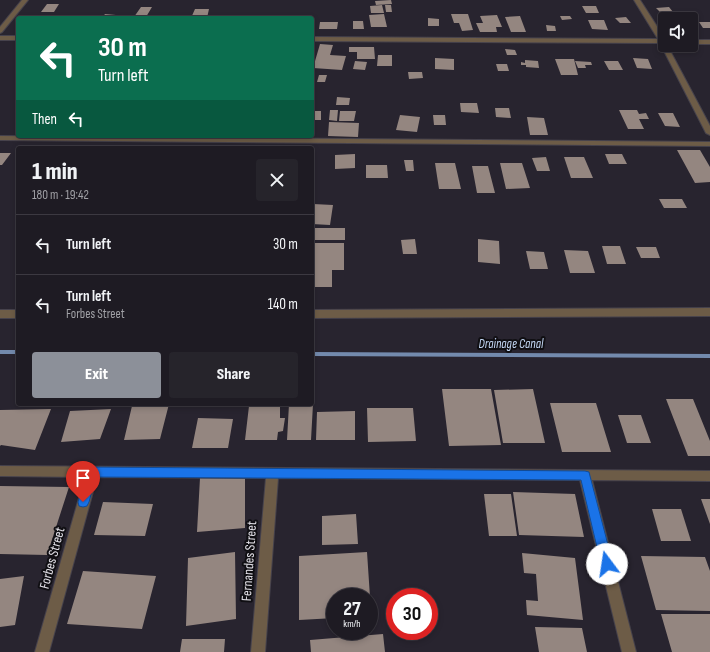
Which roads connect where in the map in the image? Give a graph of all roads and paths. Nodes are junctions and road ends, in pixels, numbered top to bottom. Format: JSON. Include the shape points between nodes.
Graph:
{"nodes":[{"id":1,"x":24,"y":0,"type":"edge"},
{"id":2,"x":637,"y":0,"type":"edge"},
{"id":3,"x":0,"y":31,"type":"edge"},
{"id":4,"x":658,"y":34,"type":"edge"},
{"id":5,"x":0,"y":38,"type":"edge"},
{"id":6,"x":16,"y":38,"type":"edge"},
{"id":7,"x":314,"y":39,"type":"edge"},
{"id":8,"x":658,"y":42,"type":"edge"},
{"id":9,"x":698,"y":42,"type":"edge"},
{"id":10,"x":710,"y":42,"type":"edge"},
{"id":11,"x":668,"y":52,"type":"edge"},
{"id":12,"x":710,"y":133,"type":"edge"},
{"id":13,"x":0,"y":138,"type":"edge"},
{"id":14,"x":710,"y":144,"type":"edge"},
{"id":15,"x":710,"y":312,"type":"edge"},
{"id":16,"x":0,"y":314,"type":"edge"},
{"id":17,"x":16,"y":314,"type":"edge"},
{"id":18,"x":314,"y":314,"type":"edge"},
{"id":19,"x":0,"y":471,"type":"edge"},
{"id":20,"x":92,"y":472,"type":"junction"},
{"id":21,"x":272,"y":473,"type":"junction"},
{"id":22,"x":585,"y":476,"type":"junction"},
{"id":23,"x":710,"y":476,"type":"edge"},
{"id":24,"x":42,"y":652,"type":"edge"},
{"id":25,"x":258,"y":652,"type":"edge"},
{"id":26,"x":629,"y":652,"type":"edge"}],
"edges":[{"from":1,"to":3,"type":"street"},
{"from":2,"to":4,"type":"street"},
{"from":5,"to":6,"type":"street"},
{"from":7,"to":8,"type":"street"},
{"from":9,"to":10,"type":"street"},
{"from":11,"to":12,"type":"street"},
{"from":13,"to":14,"type":"street"},
{"from":15,"to":18,"type":"street"},
{"from":16,"to":17,"type":"street"},
{"from":19,"to":20,"type":"street"},
{"from":20,"to":21,"type":"street"},
{"from":20,"to":24,"type":"street","name":"Forbes Street"},
{"from":21,"to":22,"type":"street"},
{"from":21,"to":25,"type":"street","name":"Fernandes Street"},
{"from":22,"to":23,"type":"street"},
{"from":22,"to":26,"type":"street"}]}
